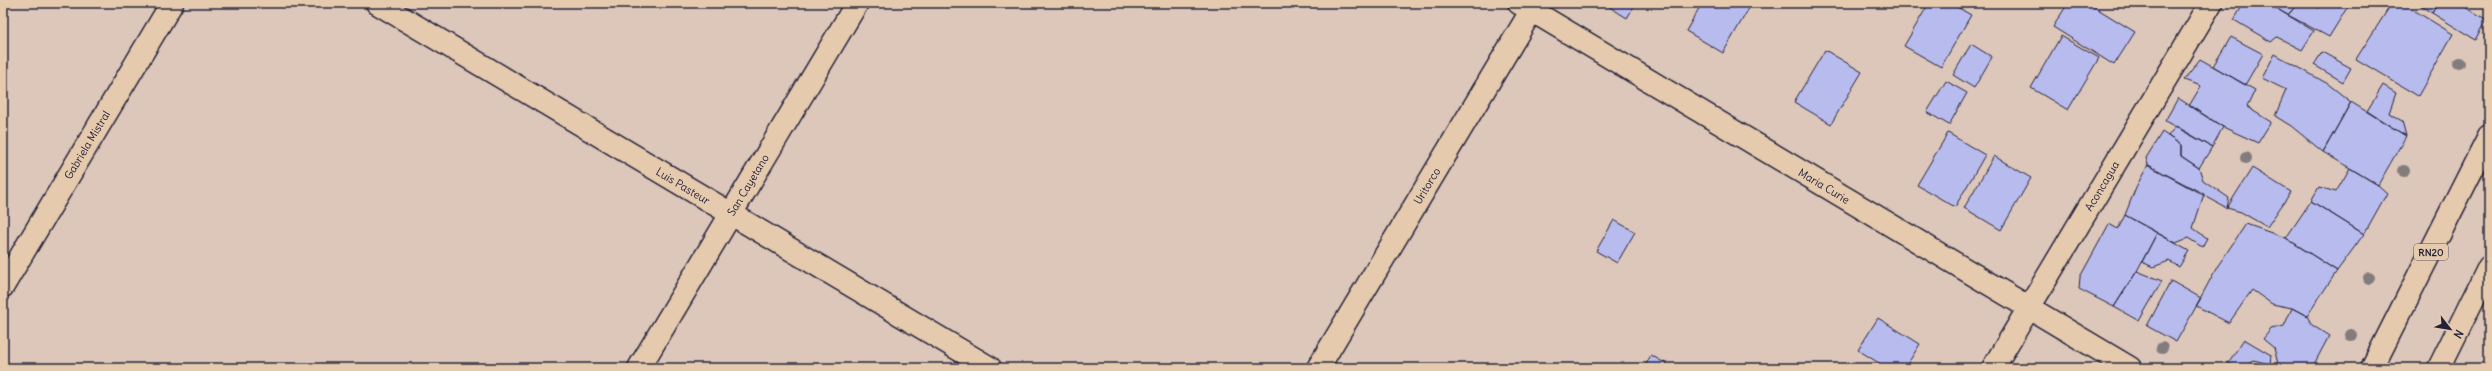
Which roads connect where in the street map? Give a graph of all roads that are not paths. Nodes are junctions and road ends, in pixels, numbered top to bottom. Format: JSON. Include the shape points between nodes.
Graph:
{"nodes":[{"id":1,"x":172,"y":3,"type":"edge"},
{"id":2,"x":377,"y":3,"type":"edge"},
{"id":3,"x":857,"y":3,"type":"edge"},
{"id":4,"x":2211,"y":3,"type":"edge"},
{"id":5,"x":1529,"y":6,"type":"edge"},
{"id":6,"x":2489,"y":136,"type":"edge"},
{"id":7,"x":731,"y":214,"type":"junction"},
{"id":8,"x":2489,"y":267,"type":"edge"},
{"id":9,"x":3,"y":286,"type":"edge"},
{"id":10,"x":2029,"y":308,"type":"junction"},
{"id":11,"x":639,"y":368,"type":"edge"},
{"id":12,"x":990,"y":368,"type":"edge"},
{"id":13,"x":1318,"y":368,"type":"edge"},
{"id":14,"x":1993,"y":368,"type":"edge"},
{"id":15,"x":2130,"y":368,"type":"edge"},
{"id":16,"x":2372,"y":368,"type":"edge"},
{"id":17,"x":2439,"y":368,"type":"edge"}],
"edges":[{"from":1,"to":9,"type":"street","name":"Gabriela Mistral"},
{"from":2,"to":7,"type":"street","name":"Luis Pasteur"},
{"from":3,"to":7,"type":"street","name":"San Cayetano"},
{"from":4,"to":10,"type":"street","name":"Aconcagua"},
{"from":5,"to":10,"type":"street","name":"Maria Curie"},
{"from":5,"to":13,"type":"street","name":"Uritorco"},
{"from":6,"to":16,"type":"street","number":"RN20"},
{"from":7,"to":11,"type":"street","name":"San Cayetano"},
{"from":7,"to":12,"type":"street","name":"Luis Pasteur"},
{"from":8,"to":17,"type":"street"},
{"from":10,"to":14,"type":"street","name":"Aconcagua"},
{"from":10,"to":15,"type":"street","name":"Maria Curie"}]}
